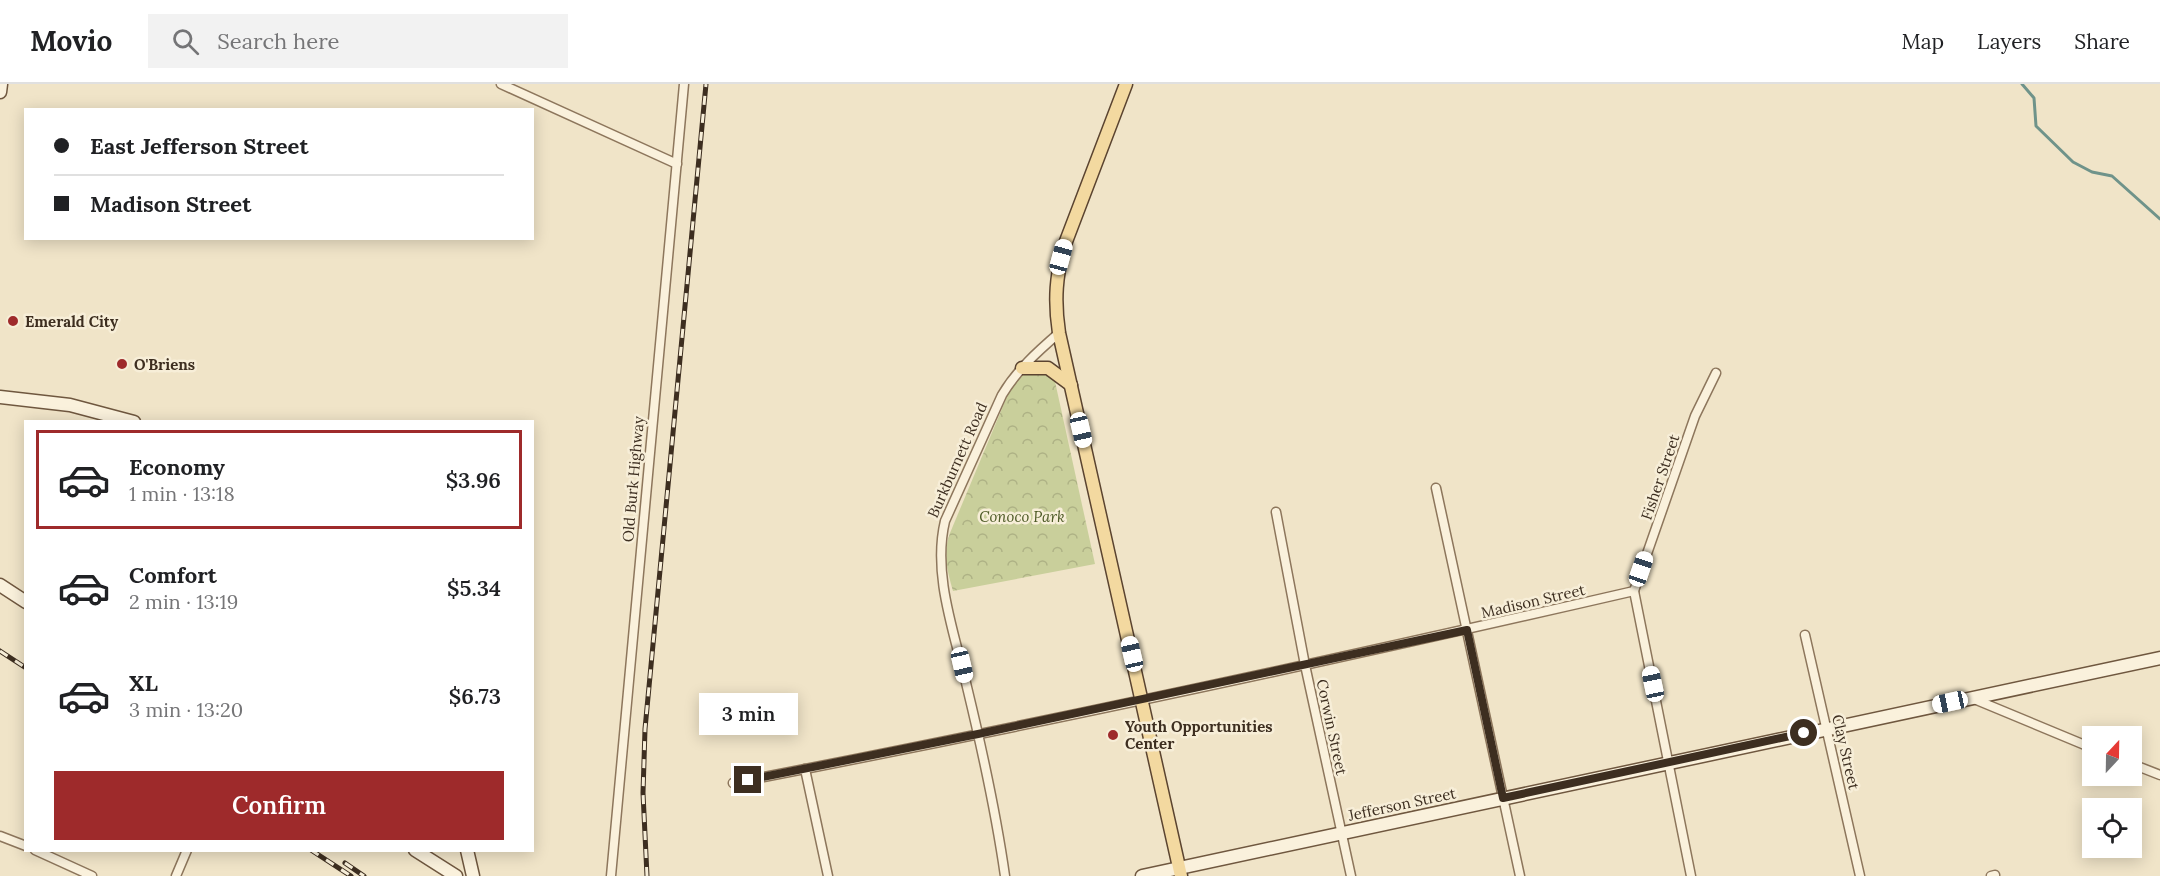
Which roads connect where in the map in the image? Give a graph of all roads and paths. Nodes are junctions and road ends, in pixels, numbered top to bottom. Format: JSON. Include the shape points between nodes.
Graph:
{"nodes":[{"id":1,"x":1,"y":84,"type":"edge"},
{"id":2,"x":501,"y":84,"type":"edge"},
{"id":3,"x":684,"y":84,"type":"edge"},
{"id":4,"x":1126,"y":84,"type":"edge"},
{"id":5,"x":0,"y":92,"type":"edge"},
{"id":6,"x":677,"y":164,"type":"junction"},
{"id":7,"x":1059,"y":333,"type":"junction"},
{"id":8,"x":1022,"y":368,"type":"junction"},
{"id":9,"x":1716,"y":373,"type":"dead end"},
{"id":10,"x":1071,"y":385,"type":"junction"},
{"id":11,"x":3,"y":396,"type":"edge"},
{"id":12,"x":126,"y":420,"type":"edge"},
{"id":13,"x":1436,"y":488,"type":"dead end"},
{"id":14,"x":1276,"y":512,"type":"dead end"},
{"id":15,"x":0,"y":585,"type":"edge"},
{"id":16,"x":1634,"y":591,"type":"junction"},
{"id":17,"x":24,"y":601,"type":"edge"},
{"id":18,"x":1467,"y":630,"type":"junction"},
{"id":19,"x":1805,"y":635,"type":"dead end"},
{"id":20,"x":2160,"y":658,"type":"edge"},
{"id":21,"x":1305,"y":664,"type":"junction"},
{"id":22,"x":1971,"y":698,"type":"junction"},
{"id":23,"x":1142,"y":699,"type":"junction"},
{"id":24,"x":1826,"y":728,"type":"junction"},
{"id":25,"x":978,"y":734,"type":"junction"},
{"id":26,"x":2082,"y":743,"type":"edge"},
{"id":27,"x":1668,"y":762,"type":"junction"},
{"id":28,"x":2142,"y":768,"type":"edge"},
{"id":29,"x":806,"y":769,"type":"junction"},
{"id":30,"x":2160,"y":775,"type":"edge"},
{"id":31,"x":733,"y":783,"type":"dead end"},
{"id":32,"x":1503,"y":798,"type":"junction"},
{"id":33,"x":1341,"y":833,"type":"junction"},
{"id":34,"x":0,"y":836,"type":"edge"},
{"id":35,"x":24,"y":845,"type":"edge"},
{"id":36,"x":39,"y":852,"type":"edge"},
{"id":37,"x":186,"y":852,"type":"edge"},
{"id":38,"x":418,"y":852,"type":"edge"},
{"id":39,"x":467,"y":852,"type":"edge"},
{"id":40,"x":1180,"y":872,"type":"edge"},
{"id":41,"x":92,"y":876,"type":"edge"},
{"id":42,"x":176,"y":876,"type":"edge"},
{"id":43,"x":456,"y":876,"type":"edge"},
{"id":44,"x":473,"y":876,"type":"edge"},
{"id":45,"x":610,"y":876,"type":"edge"},
{"id":46,"x":828,"y":876,"type":"edge"},
{"id":47,"x":1005,"y":876,"type":"edge"},
{"id":48,"x":1142,"y":876,"type":"edge"},
{"id":49,"x":1351,"y":876,"type":"edge"},
{"id":50,"x":1520,"y":876,"type":"edge"},
{"id":51,"x":1691,"y":876,"type":"edge"},
{"id":52,"x":1860,"y":876,"type":"edge"}],
"edges":[{"from":1,"to":5,"type":"street"},
{"from":2,"to":6,"type":"street"},
{"from":3,"to":6,"type":"street","name":"Old Burk Highway"},
{"from":4,"to":7,"type":"main road","via":[[1057,269],[1055,305]]},
{"from":6,"to":45,"type":"street","name":"Old Burk Highway"},
{"from":7,"to":8,"type":"street","name":"Burkburnett Road"},
{"from":7,"to":10,"type":"main road"},
{"from":8,"to":10,"type":"main road","via":[[1048,368]]},
{"from":8,"to":25,"type":"street","name":"Burkburnett Road","via":[[1002,395],[940,540],[942,574]]},
{"from":9,"to":16,"type":"street","name":"Fisher Street","via":[[1695,416]]},
{"from":10,"to":23,"type":"main road"},
{"from":11,"to":12,"type":"street","via":[[70,405]]},
{"from":13,"to":18,"type":"street"},
{"from":14,"to":21,"type":"street","name":"Corwin Street"},
{"from":15,"to":17,"type":"street"},
{"from":16,"to":18,"type":"street","name":"Madison Street"},
{"from":16,"to":27,"type":"street"},
{"from":18,"to":21,"type":"street","name":"Madison Street"},
{"from":18,"to":32,"type":"street"},
{"from":19,"to":24,"type":"street","name":"Clay Street"},
{"from":20,"to":22,"type":"street","name":"Jefferson Street"},
{"from":21,"to":23,"type":"street","name":"Madison Street"},
{"from":21,"to":33,"type":"street","name":"Corwin Street"},
{"from":22,"to":24,"type":"street","name":"Jefferson Street"},
{"from":22,"to":26,"type":"street"},
{"from":23,"to":25,"type":"street","name":"Madison Street"},
{"from":23,"to":40,"type":"main road"},
{"from":24,"to":27,"type":"street","name":"Jefferson Street"},
{"from":24,"to":52,"type":"street","name":"Clay Street"},
{"from":25,"to":29,"type":"street","name":"Madison Street"},
{"from":25,"to":47,"type":"street","name":"Burkburnett Road"},
{"from":27,"to":32,"type":"street","name":"Jefferson Street"},
{"from":27,"to":51,"type":"street"},
{"from":28,"to":30,"type":"street"},
{"from":29,"to":31,"type":"street","name":"Madison Street"},
{"from":29,"to":46,"type":"street"},
{"from":32,"to":33,"type":"street","name":"Jefferson Street"},
{"from":32,"to":50,"type":"street"},
{"from":33,"to":40,"type":"street","name":"Jefferson Street"},
{"from":33,"to":49,"type":"street","name":"Corwin Street"},
{"from":34,"to":35,"type":"street"},
{"from":36,"to":41,"type":"street"},
{"from":37,"to":42,"type":"street"},
{"from":38,"to":43,"type":"street"},
{"from":39,"to":44,"type":"street"},
{"from":40,"to":48,"type":"street","name":"Jefferson Street"}]}
